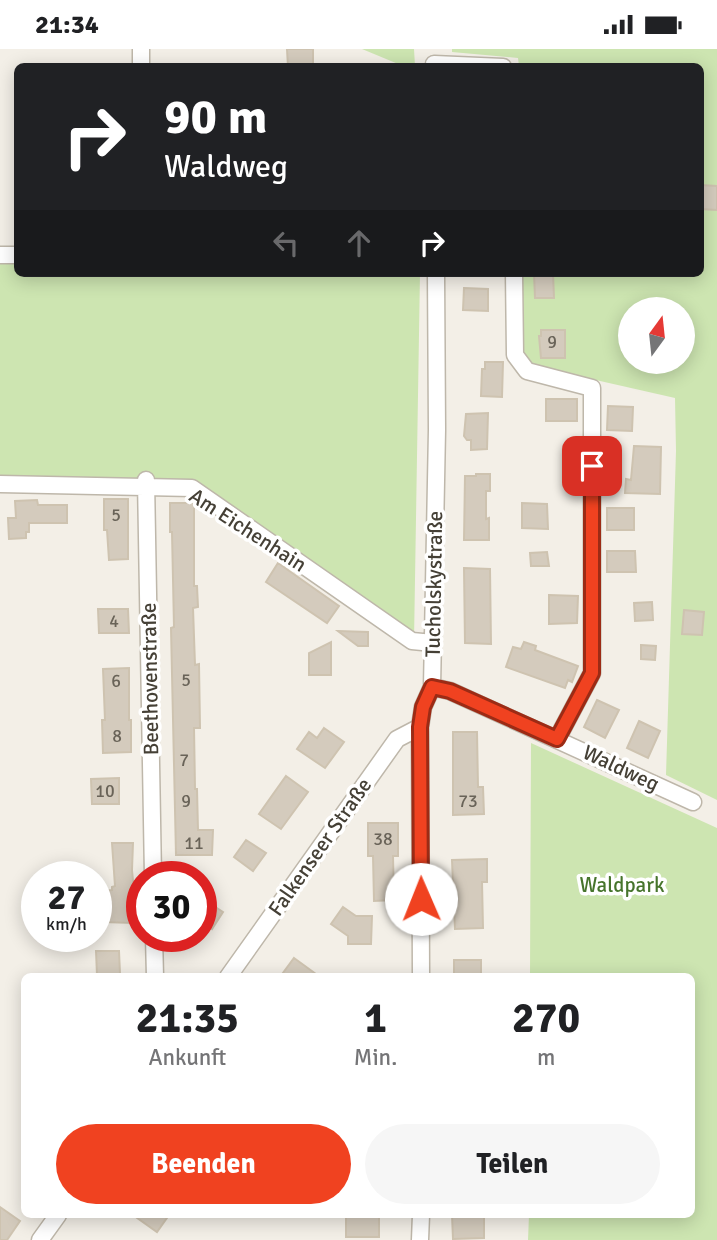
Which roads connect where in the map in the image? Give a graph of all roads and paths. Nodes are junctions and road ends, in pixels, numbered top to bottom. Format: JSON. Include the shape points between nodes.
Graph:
{"nodes":[{"id":1,"x":433,"y":60,"type":"edge"},
{"id":2,"x":463,"y":63,"type":"edge"},
{"id":3,"x":436,"y":277,"type":"edge"},
{"id":4,"x":514,"y":277,"type":"edge"},
{"id":5,"x":146,"y":483,"type":"junction"},
{"id":6,"x":0,"y":484,"type":"edge"},
{"id":7,"x":433,"y":643,"type":"junction"},
{"id":8,"x":432,"y":687,"type":"junction"},
{"id":9,"x":420,"y":727,"type":"junction"},
{"id":10,"x":557,"y":739,"type":"junction"},
{"id":11,"x":693,"y":801,"type":"dead end"},
{"id":12,"x":153,"y":861,"type":"edge"},
{"id":13,"x":155,"y":952,"type":"edge"},
{"id":14,"x":155,"y":973,"type":"edge"},
{"id":15,"x":231,"y":973,"type":"edge"},
{"id":16,"x":421,"y":973,"type":"edge"},
{"id":17,"x":56,"y":1218,"type":"edge"},
{"id":18,"x":421,"y":1218,"type":"edge"},
{"id":19,"x":43,"y":1239,"type":"edge"},
{"id":20,"x":420,"y":1240,"type":"edge"}],
"edges":[{"from":1,"to":2,"type":"street"},
{"from":3,"to":7,"type":"street","name":"Tucholskystraße"},
{"from":4,"to":10,"type":"street","via":[[515,355],[527,371],[592,388],[592,673]]},
{"from":5,"to":6,"type":"street","name":"Am Eichenhain"},
{"from":5,"to":7,"type":"street","name":"Am Eichenhain","via":[[192,488],[412,641]]},
{"from":5,"to":12,"type":"street","name":"Beethovenstraße"},
{"from":7,"to":8,"type":"street","name":"Tucholskystraße"},
{"from":8,"to":9,"type":"street","name":"Tucholskystraße"},
{"from":8,"to":10,"type":"street","name":"Waldweg"},
{"from":9,"to":15,"type":"street","name":"Falkenseer Straße","via":[[397,739]]},
{"from":9,"to":16,"type":"street","name":"Tucholskystraße"},
{"from":10,"to":11,"type":"street","name":"Waldweg"},
{"from":13,"to":14,"type":"street"},
{"from":17,"to":19,"type":"street"},
{"from":18,"to":20,"type":"street"}]}
